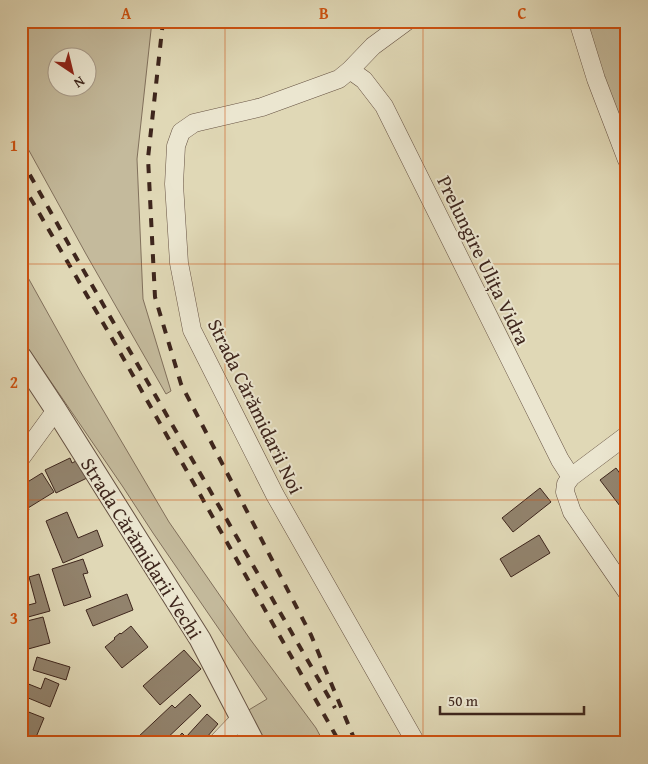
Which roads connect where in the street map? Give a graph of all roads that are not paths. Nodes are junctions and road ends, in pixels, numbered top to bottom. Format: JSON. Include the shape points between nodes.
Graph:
{"nodes":[{"id":1,"x":407,"y":21,"type":"edge"},
{"id":2,"x":578,"y":21,"type":"edge"},
{"id":3,"x":350,"y":70,"type":"junction"},
{"id":4,"x":627,"y":160,"type":"edge"},
{"id":5,"x":25,"y":371,"type":"edge"},
{"id":6,"x":56,"y":410,"type":"junction"},
{"id":7,"x":627,"y":435,"type":"edge"},
{"id":8,"x":21,"y":458,"type":"edge"},
{"id":9,"x":571,"y":477,"type":"junction"},
{"id":10,"x":627,"y":592,"type":"edge"},
{"id":11,"x":241,"y":718,"type":"junction"},
{"id":12,"x":217,"y":743,"type":"edge"},
{"id":13,"x":254,"y":743,"type":"edge"},
{"id":14,"x":416,"y":743,"type":"edge"}],
"edges":[{"from":1,"to":3,"type":"street","name":"Strada Cărămidarii Noi","via":[[373,46]]},
{"from":2,"to":4,"type":"street"},
{"from":3,"to":9,"type":"street","name":"Prelungire Ulița Vidra","via":[[364,80],[384,106],[555,451]]},
{"from":3,"to":14,"type":"street","name":"Strada Cărămidarii Noi","via":[[322,85],[262,107],[194,123],[181,132],[176,146],[174,184],[179,263],[192,330],[275,495]]},
{"from":5,"to":6,"type":"street","name":"Strada Cărămidarii Vechi"},
{"from":6,"to":8,"type":"street"},
{"from":6,"to":11,"type":"street","name":"Strada Cărămidarii Vechi","via":[[200,640]]},
{"from":7,"to":9,"type":"street"},
{"from":9,"to":10,"type":"street","via":[[565,492],[572,512]]},
{"from":11,"to":12,"type":"street"},
{"from":11,"to":13,"type":"street","name":"Strada Cărămidarii Vechi"}]}
